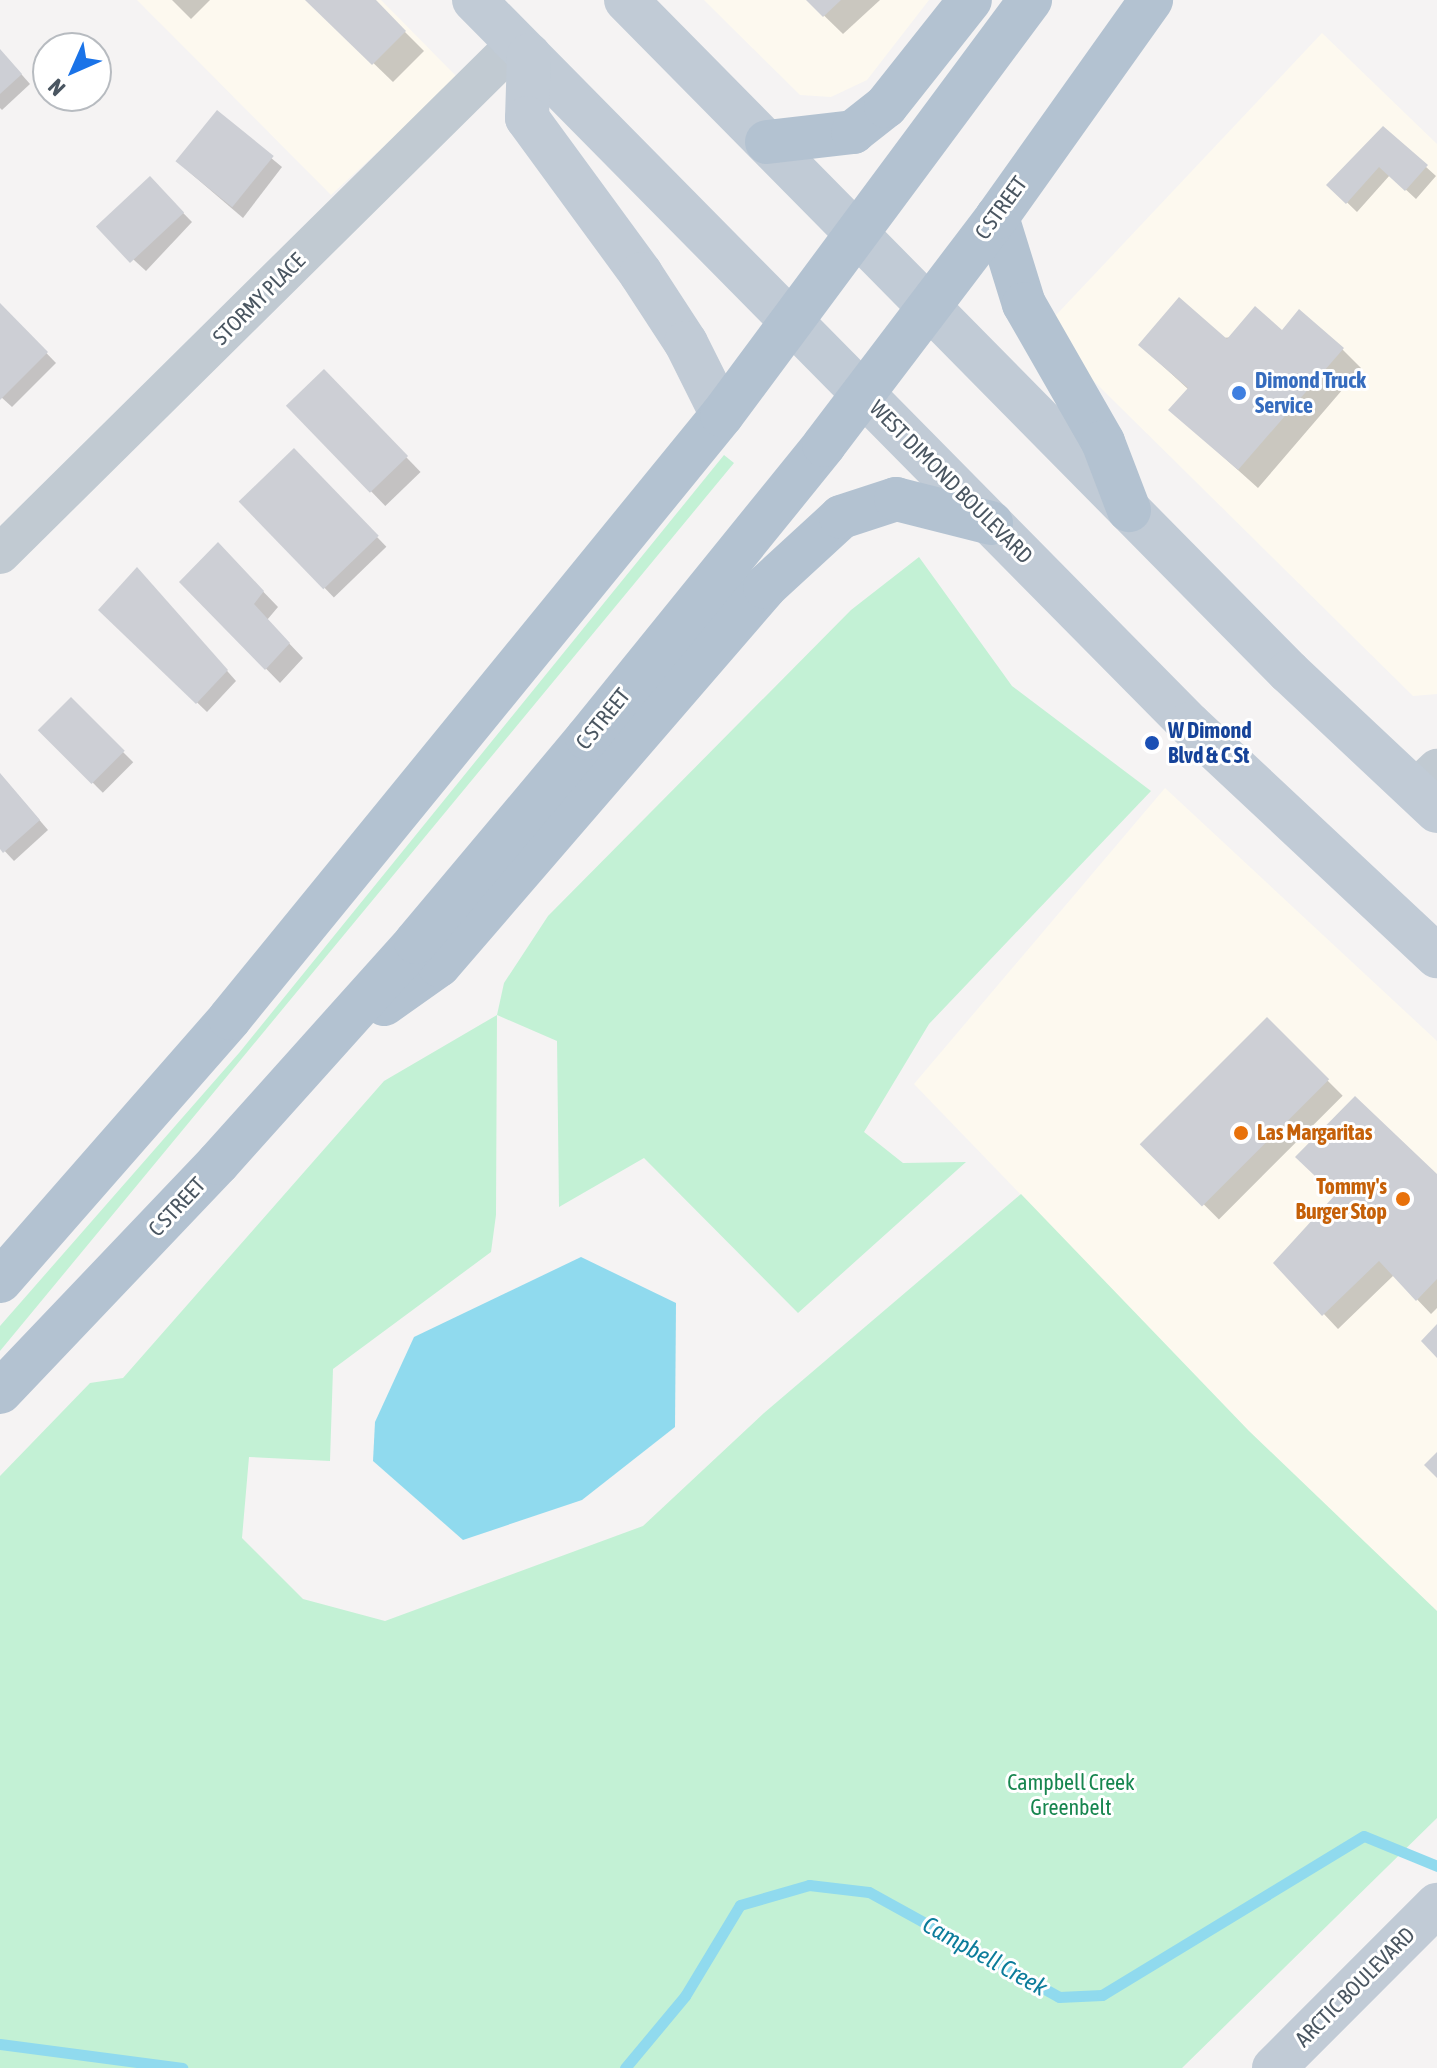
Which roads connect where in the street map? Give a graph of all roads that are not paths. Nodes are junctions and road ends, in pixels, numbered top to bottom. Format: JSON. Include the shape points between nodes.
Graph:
{"nodes":[{"id":1,"x":474,"y":0,"type":"edge"},
{"id":2,"x":626,"y":0,"type":"edge"},
{"id":3,"x":970,"y":0,"type":"edge"},
{"id":4,"x":1030,"y":0,"type":"edge"},
{"id":5,"x":1151,"y":0,"type":"edge"},
{"id":6,"x":523,"y":49,"type":"junction"},
{"id":7,"x":767,"y":142,"type":"junction"},
{"id":8,"x":997,"y":217,"type":"junction"},
{"id":9,"x":858,"y":236,"type":"junction"},
{"id":10,"x":927,"y":306,"type":"junction"},
{"id":11,"x":792,"y":321,"type":"junction"},
{"id":12,"x":862,"y":393,"type":"junction"},
{"id":13,"x":722,"y":415,"type":"junction"},
{"id":14,"x":1129,"y":510,"type":"junction"},
{"id":15,"x":991,"y":523,"type":"junction"},
{"id":16,"x":0,"y":554,"type":"edge"},
{"id":17,"x":1429,"y":790,"type":"edge"},
{"id":18,"x":1386,"y":911,"type":"junction"},
{"id":19,"x":1437,"y":956,"type":"edge"},
{"id":20,"x":1437,"y":972,"type":"edge"},
{"id":21,"x":317,"y":1052,"type":"junction"},
{"id":22,"x":0,"y":1281,"type":"edge"},
{"id":23,"x":0,"y":1392,"type":"edge"},
{"id":24,"x":1437,"y":1905,"type":"edge"},
{"id":25,"x":1274,"y":2068,"type":"edge"}],
"edges":[{"from":1,"to":6,"type":"main road","name":"WEST DIMOND BOULEVARD"},
{"from":2,"to":7,"type":"main road"},
{"from":3,"to":7,"type":"main road","via":[[886,106],[853,132]]},
{"from":4,"to":9,"type":"main road"},
{"from":5,"to":8,"type":"main road","name":"C STREET"},
{"from":6,"to":11,"type":"main road","name":"WEST DIMOND BOULEVARD"},
{"from":6,"to":13,"type":"main road","via":[[527,118],[641,274],[686,343]]},
{"from":6,"to":16,"type":"street","name":"STORMY PLACE"},
{"from":7,"to":9,"type":"main road"},
{"from":8,"to":10,"type":"main road","name":"C STREET"},
{"from":8,"to":14,"type":"main road","via":[[1024,304],[1103,442]]},
{"from":9,"to":10,"type":"main road"},
{"from":9,"to":11,"type":"main road"},
{"from":10,"to":12,"type":"main road","name":"C STREET"},
{"from":10,"to":14,"type":"main road"},
{"from":11,"to":12,"type":"main road","name":"WEST DIMOND BOULEVARD"},
{"from":11,"to":13,"type":"main road"},
{"from":12,"to":15,"type":"main road","name":"WEST DIMOND BOULEVARD"},
{"from":12,"to":21,"type":"main road","name":"C STREET","via":[[587,738]]},
{"from":13,"to":22,"type":"main road","via":[[230,1018]]},
{"from":14,"to":17,"type":"main road"},
{"from":15,"to":18,"type":"main road","name":"WEST DIMOND BOULEVARD","via":[[1189,724]]},
{"from":15,"to":21,"type":"main road","via":[[896,499],[841,517],[714,644],[439,965]]},
{"from":18,"to":19,"type":"main road","name":"WEST DIMOND BOULEVARD"},
{"from":18,"to":20,"type":"main road"},
{"from":21,"to":23,"type":"main road","name":"C STREET"},
{"from":24,"to":25,"type":"main road","name":"ARCTIC BOULEVARD"}]}
